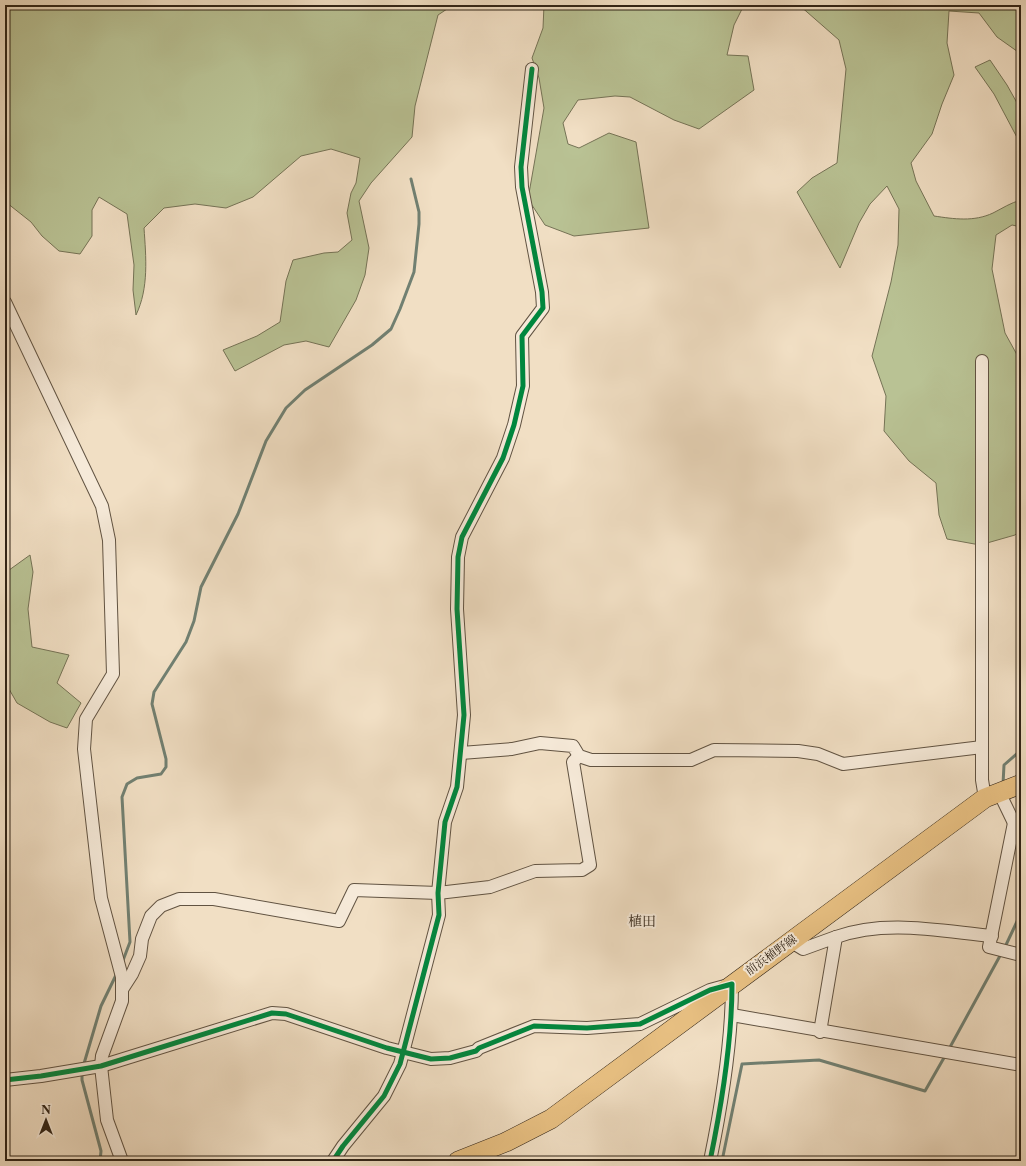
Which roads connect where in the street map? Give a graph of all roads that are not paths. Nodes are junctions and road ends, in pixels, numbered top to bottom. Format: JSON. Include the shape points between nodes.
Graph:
{"nodes":[{"id":1,"x":532,"y":69,"type":"dead end"},
{"id":2,"x":5,"y":302,"type":"edge"},
{"id":3,"x":982,"y":361,"type":"dead end"},
{"id":4,"x":982,"y":747,"type":"junction"},
{"id":5,"x":461,"y":753,"type":"junction"},
{"id":6,"x":579,"y":756,"type":"junction"},
{"id":7,"x":1021,"y":784,"type":"edge"},
{"id":8,"x":992,"y":795,"type":"junction"},
{"id":9,"x":1017,"y":824,"type":"edge"},
{"id":10,"x":438,"y":893,"type":"junction"},
{"id":11,"x":992,"y":936,"type":"junction"},
{"id":12,"x":836,"y":937,"type":"junction"},
{"id":13,"x":790,"y":941,"type":"junction"},
{"id":14,"x":1021,"y":955,"type":"edge"},
{"id":15,"x":732,"y":984,"type":"junction"},
{"id":16,"x":123,"y":988,"type":"junction"},
{"id":17,"x":732,"y":1015,"type":"junction"},
{"id":18,"x":820,"y":1032,"type":"junction"},
{"id":19,"x":403,"y":1052,"type":"junction"},
{"id":20,"x":1021,"y":1065,"type":"edge"},
{"id":21,"x":101,"y":1066,"type":"junction"},
{"id":22,"x":5,"y":1080,"type":"edge"},
{"id":23,"x":122,"y":1161,"type":"edge"},
{"id":24,"x":333,"y":1161,"type":"edge"},
{"id":25,"x":458,"y":1161,"type":"edge"},
{"id":26,"x":710,"y":1161,"type":"edge"}],
"edges":[{"from":1,"to":5,"type":"street","via":[[522,152],[522,187],[543,308],[522,336],[523,386],[514,426],[503,458],[462,537],[458,557],[457,609],[464,715]]},
{"from":2,"to":16,"type":"street","via":[[102,506],[109,540],[113,674],[86,719],[84,749],[101,898]]},
{"from":3,"to":4,"type":"street"},
{"from":4,"to":6,"type":"street","via":[[843,764],[818,754],[798,751],[714,750],[691,760],[591,760]]},
{"from":4,"to":8,"type":"street","via":[[982,780]]},
{"from":5,"to":6,"type":"street","via":[[512,749],[540,743],[573,746]]},
{"from":5,"to":10,"type":"street","via":[[457,787],[445,822]]},
{"from":6,"to":10,"type":"street","via":[[573,762],[590,865],[582,870],[535,871],[490,886]]},
{"from":7,"to":8,"type":"main road","name":"前浜植野線"},
{"from":8,"to":9,"type":"street"},
{"from":8,"to":13,"type":"main road","name":"前浜植野線"},
{"from":9,"to":11,"type":"street"},
{"from":10,"to":16,"type":"street","via":[[354,890],[339,921],[214,899],[179,899],[161,906],[151,916],[142,939],[140,956]]},
{"from":10,"to":19,"type":"street","via":[[439,915]]},
{"from":11,"to":12,"type":"street","via":[[898,926],[855,930]]},
{"from":11,"to":14,"type":"street","via":[[989,947]]},
{"from":12,"to":13,"type":"street","via":[[803,949]]},
{"from":12,"to":18,"type":"street"},
{"from":13,"to":15,"type":"main road","name":"前浜植野線"},
{"from":15,"to":17,"type":"street"},
{"from":15,"to":19,"type":"street","via":[[710,990],[640,1024],[587,1028],[534,1026],[450,1058],[431,1059]]},
{"from":15,"to":25,"type":"main road","name":"前浜植野線","via":[[551,1119],[506,1142]]},
{"from":16,"to":21,"type":"street","via":[[122,1001],[102,1056]]},
{"from":17,"to":18,"type":"street"},
{"from":17,"to":26,"type":"street","via":[[717,1129]]},
{"from":18,"to":20,"type":"street"},
{"from":19,"to":21,"type":"street","via":[[286,1014],[272,1013]]},
{"from":19,"to":24,"type":"street","via":[[400,1064],[384,1096]]},
{"from":21,"to":22,"type":"street"},
{"from":21,"to":23,"type":"street","via":[[107,1120]]}]}
